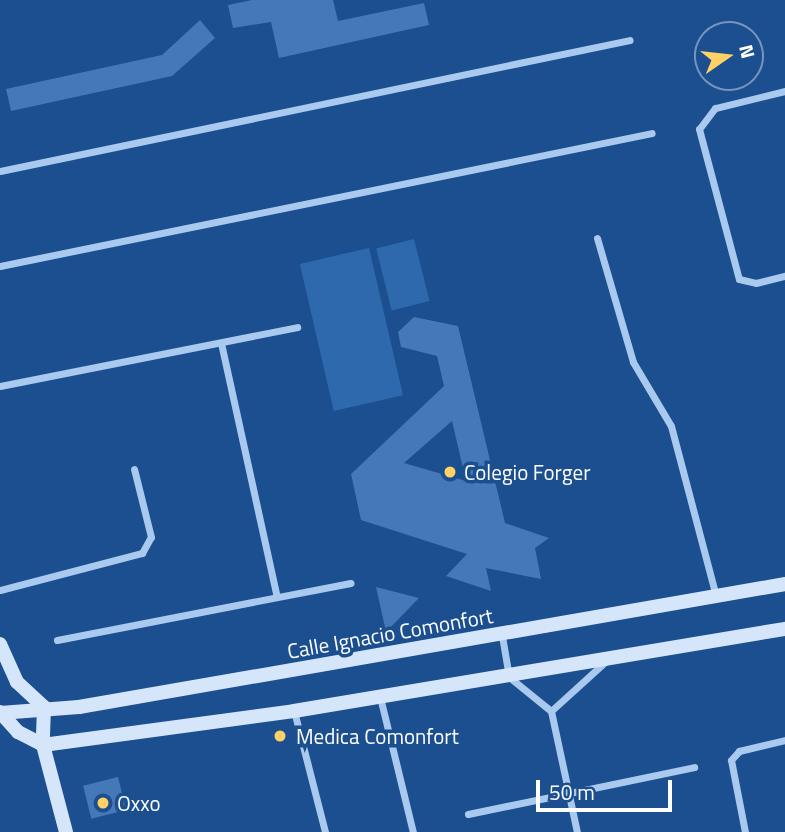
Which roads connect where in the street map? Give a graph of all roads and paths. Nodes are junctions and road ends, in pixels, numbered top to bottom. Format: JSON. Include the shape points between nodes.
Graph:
{"nodes":[{"id":1,"x":630,"y":40,"type":"dead end"},
{"id":2,"x":785,"y":91,"type":"edge"},
{"id":3,"x":652,"y":133,"type":"dead end"},
{"id":4,"x":0,"y":171,"type":"edge"},
{"id":5,"x":597,"y":238,"type":"dead end"},
{"id":6,"x":0,"y":266,"type":"edge"},
{"id":7,"x":785,"y":276,"type":"edge"},
{"id":8,"x":297,"y":327,"type":"dead end"},
{"id":9,"x":221,"y":343,"type":"junction"},
{"id":10,"x":0,"y":386,"type":"edge"},
{"id":11,"x":134,"y":469,"type":"dead end"},
{"id":12,"x":351,"y":583,"type":"dead end"},
{"id":13,"x":785,"y":584,"type":"edge"},
{"id":14,"x":0,"y":590,"type":"edge"},
{"id":15,"x":716,"y":596,"type":"junction"},
{"id":16,"x":277,"y":597,"type":"junction"},
{"id":17,"x":785,"y":629,"type":"edge"},
{"id":18,"x":502,"y":636,"type":"junction"},
{"id":19,"x":57,"y":640,"type":"dead end"},
{"id":20,"x":0,"y":644,"type":"edge"},
{"id":21,"x":608,"y":659,"type":"junction"},
{"id":22,"x":509,"y":677,"type":"junction"},
{"id":23,"x":380,"y":696,"type":"junction"},
{"id":24,"x":44,"y":706,"type":"junction"},
{"id":25,"x":294,"y":711,"type":"junction"},
{"id":26,"x":551,"y":711,"type":"junction"},
{"id":27,"x":0,"y":713,"type":"edge"},
{"id":28,"x":785,"y":740,"type":"edge"},
{"id":29,"x":43,"y":745,"type":"junction"},
{"id":30,"x":694,"y":767,"type":"dead end"},
{"id":31,"x":568,"y":793,"type":"junction"},
{"id":32,"x":468,"y":814,"type":"dead end"},
{"id":33,"x":66,"y":832,"type":"edge"},
{"id":34,"x":325,"y":832,"type":"edge"},
{"id":35,"x":413,"y":832,"type":"edge"},
{"id":36,"x":577,"y":832,"type":"edge"},
{"id":37,"x":744,"y":832,"type":"edge"}],
"edges":[{"from":1,"to":4,"type":"street"},
{"from":2,"to":7,"type":"street","via":[[715,108],[700,119],[699,130],[739,279],[757,283]]},
{"from":3,"to":6,"type":"street"},
{"from":5,"to":15,"type":"street","via":[[633,362],[671,426]]},
{"from":8,"to":9,"type":"street"},
{"from":9,"to":10,"type":"street"},
{"from":9,"to":16,"type":"street"},
{"from":11,"to":14,"type":"street","via":[[151,537],[142,553]]},
{"from":12,"to":16,"type":"street"},
{"from":13,"to":15,"type":"main road","name":"Calle Ignacio Comonfort"},
{"from":15,"to":18,"type":"main road","name":"Calle Ignacio Comonfort"},
{"from":16,"to":19,"type":"street"},
{"from":17,"to":21,"type":"main road"},
{"from":18,"to":22,"type":"street"},
{"from":18,"to":24,"type":"main road","name":"Calle Ignacio Comonfort","via":[[79,707]]},
{"from":20,"to":24,"type":"main road","via":[[17,682]]},
{"from":21,"to":22,"type":"main road"},
{"from":21,"to":26,"type":"street"},
{"from":22,"to":23,"type":"main road"},
{"from":22,"to":26,"type":"street"},
{"from":23,"to":25,"type":"main road"},
{"from":23,"to":35,"type":"street"},
{"from":24,"to":27,"type":"main road","name":"Calle Ignacio Comonfort"},
{"from":24,"to":29,"type":"main road"},
{"from":25,"to":29,"type":"main road"},
{"from":25,"to":34,"type":"street"},
{"from":26,"to":31,"type":"street"},
{"from":27,"to":29,"type":"main road"},
{"from":28,"to":37,"type":"street","via":[[739,751],[731,761]]},
{"from":29,"to":33,"type":"main road"},
{"from":30,"to":31,"type":"street"},
{"from":31,"to":32,"type":"street"},
{"from":31,"to":36,"type":"street"}]}
